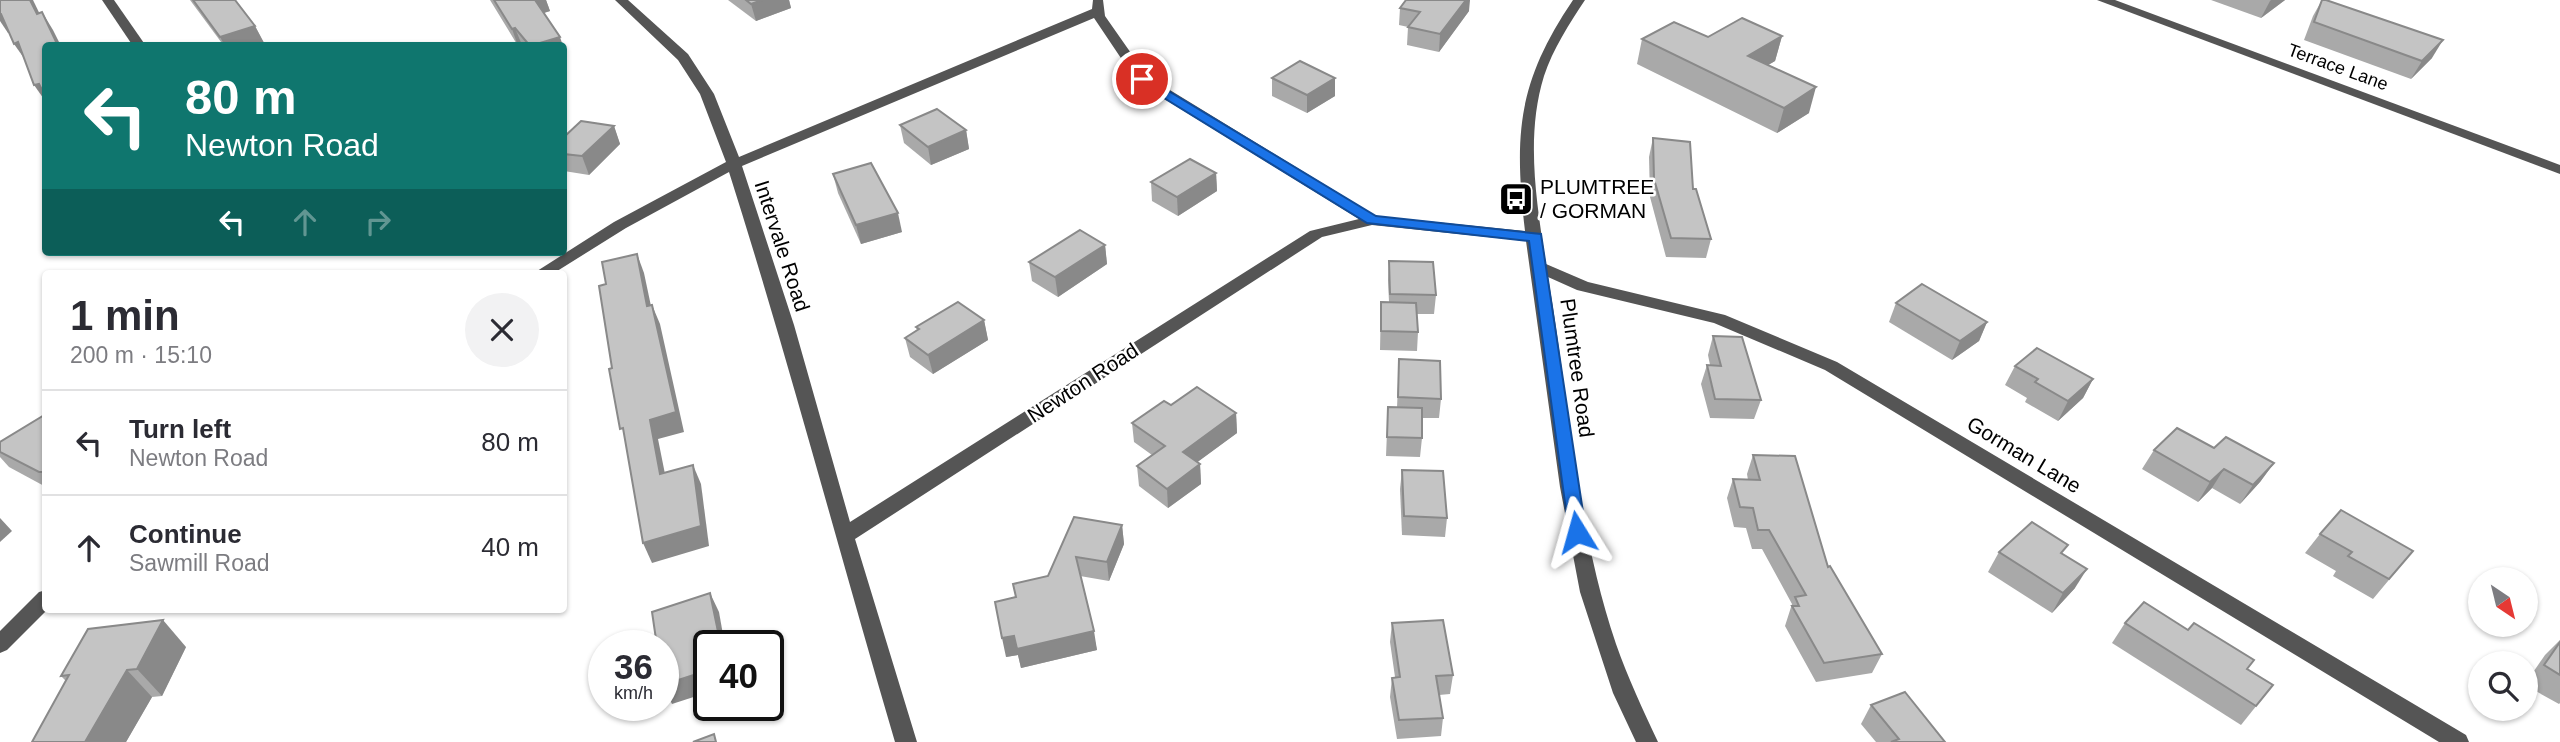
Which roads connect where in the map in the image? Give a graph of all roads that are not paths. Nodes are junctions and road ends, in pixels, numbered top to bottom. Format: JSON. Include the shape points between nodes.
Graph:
{"nodes":[{"id":1,"x":108,"y":0,"type":"edge"},
{"id":2,"x":621,"y":0,"type":"edge"},
{"id":3,"x":1580,"y":0,"type":"edge"},
{"id":4,"x":2105,"y":0,"type":"edge"},
{"id":5,"x":1098,"y":6,"type":"edge"},
{"id":6,"x":137,"y":42,"type":"edge"},
{"id":7,"x":734,"y":164,"type":"junction"},
{"id":8,"x":2560,"y":170,"type":"edge"},
{"id":9,"x":1372,"y":220,"type":"junction"},
{"id":10,"x":1536,"y":237,"type":"junction"},
{"id":11,"x":1539,"y":267,"type":"junction"},
{"id":12,"x":547,"y":270,"type":"edge"},
{"id":13,"x":844,"y":537,"type":"junction"},
{"id":14,"x":42,"y":602,"type":"edge"},
{"id":15,"x":0,"y":644,"type":"edge"},
{"id":16,"x":906,"y":742,"type":"edge"},
{"id":17,"x":1647,"y":742,"type":"edge"},
{"id":18,"x":2458,"y":742,"type":"edge"}],
"edges":[{"from":1,"to":6,"type":"street"},
{"from":2,"to":7,"type":"street","name":"Intervale Road","via":[[659,32],[696,74]]},
{"from":3,"to":10,"type":"street","name":"Plumtree Road","via":[[1553,43],[1534,89],[1527,156]]},
{"from":4,"to":8,"type":"street","name":"Terrace Lane"},
{"from":5,"to":7,"type":"street"},
{"from":5,"to":9,"type":"street","via":[[1099,16],[1142,79]]},
{"from":7,"to":12,"type":"street"},
{"from":7,"to":13,"type":"street","name":"Intervale Road","via":[[786,325]]},
{"from":9,"to":10,"type":"street","name":"Newton Road"},
{"from":9,"to":13,"type":"street","name":"Newton Road","via":[[1316,234]]},
{"from":10,"to":11,"type":"street","name":"Plumtree Road"},
{"from":11,"to":17,"type":"street","name":"Plumtree Road","via":[[1581,559],[1614,673]]},
{"from":11,"to":18,"type":"street","name":"Gorman Lane","via":[[1583,286],[1719,319],[1831,366]]},
{"from":13,"to":16,"type":"street"},
{"from":14,"to":15,"type":"street"}]}
